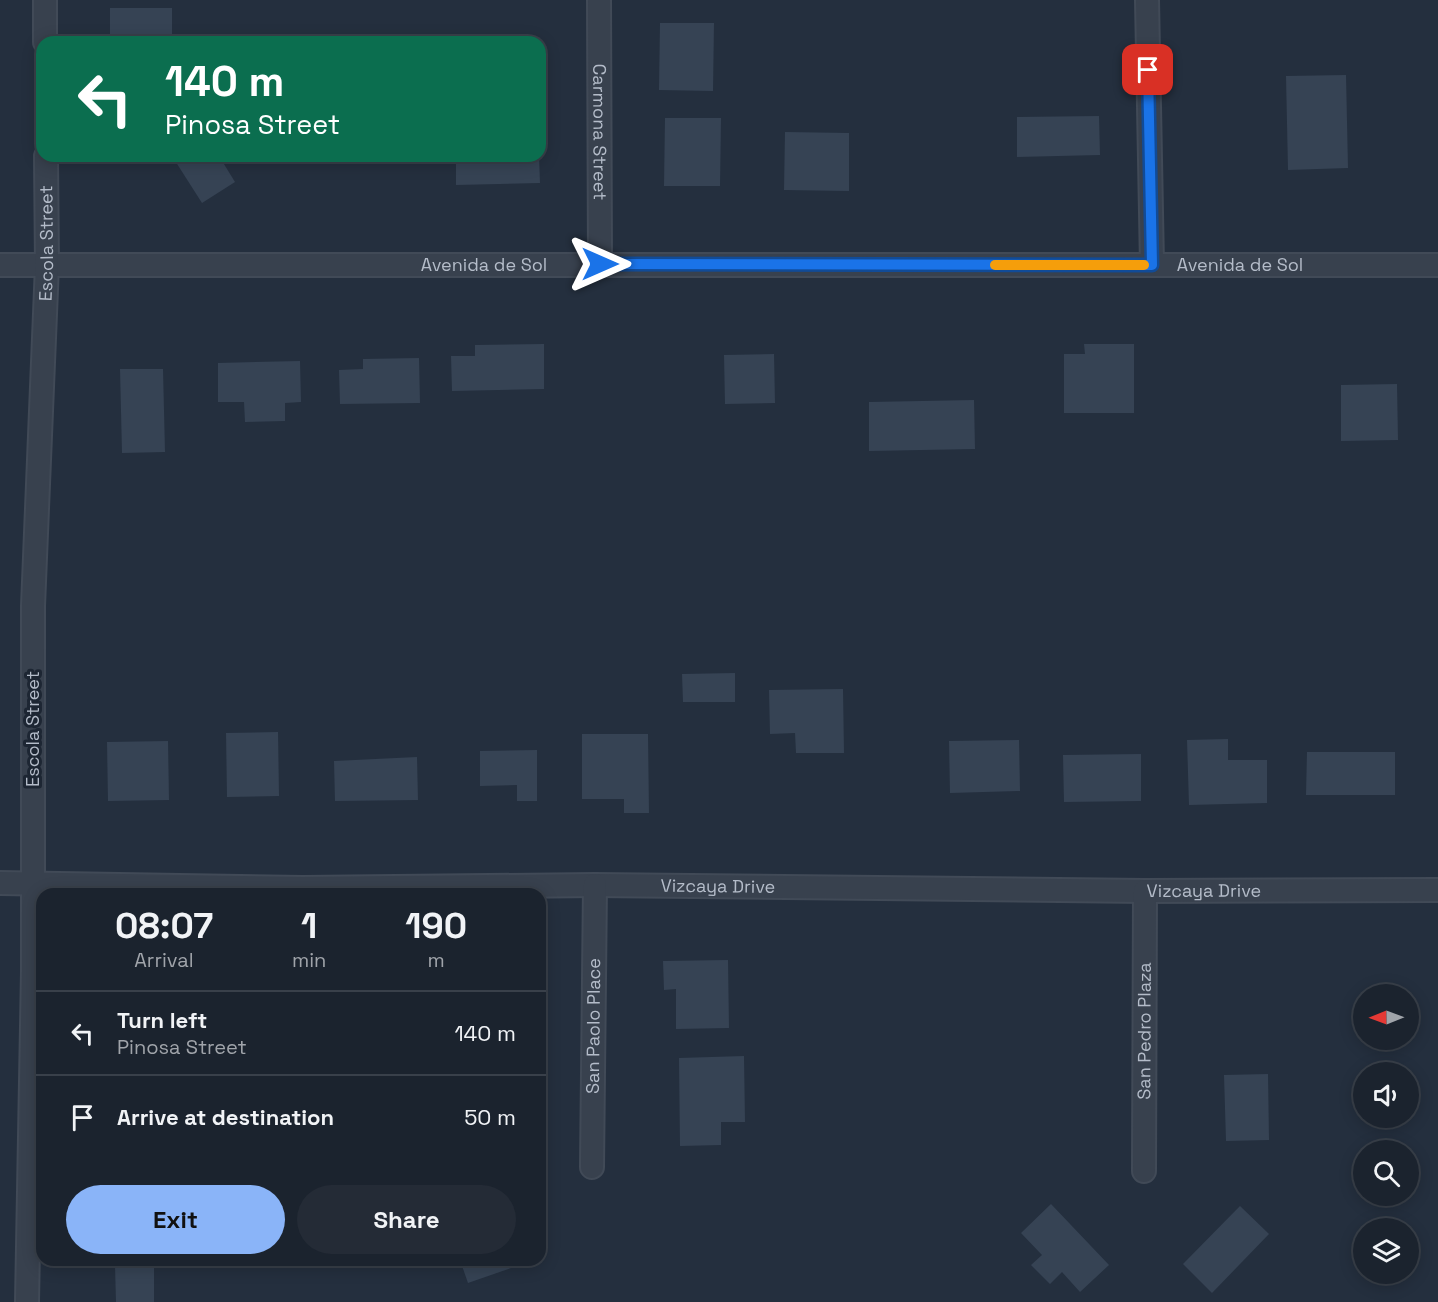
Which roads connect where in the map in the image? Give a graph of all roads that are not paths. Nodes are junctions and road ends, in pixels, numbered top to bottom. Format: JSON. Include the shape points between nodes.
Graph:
{"nodes":[{"id":1,"x":45,"y":0,"type":"edge"},
{"id":2,"x":599,"y":0,"type":"edge"},
{"id":3,"x":1147,"y":0,"type":"edge"},
{"id":4,"x":45,"y":36,"type":"edge"},
{"id":5,"x":46,"y":162,"type":"edge"},
{"id":6,"x":600,"y":264,"type":"junction"},
{"id":7,"x":0,"y":265,"type":"edge"},
{"id":8,"x":47,"y":265,"type":"junction"},
{"id":9,"x":1152,"y":265,"type":"junction"},
{"id":10,"x":1438,"y":265,"type":"edge"},
{"id":11,"x":0,"y":883,"type":"edge"},
{"id":12,"x":34,"y":883,"type":"junction"},
{"id":13,"x":595,"y":885,"type":"junction"},
{"id":14,"x":1438,"y":890,"type":"edge"},
{"id":15,"x":1145,"y":891,"type":"junction"},
{"id":16,"x":592,"y":1167,"type":"dead end"},
{"id":17,"x":1144,"y":1171,"type":"dead end"},
{"id":18,"x":27,"y":1302,"type":"edge"}],
"edges":[{"from":1,"to":4,"type":"street"},
{"from":2,"to":6,"type":"street","name":"Carmona Street"},
{"from":3,"to":9,"type":"street"},
{"from":5,"to":8,"type":"street","name":"Escola Street"},
{"from":6,"to":8,"type":"street","name":"Avenida de Sol"},
{"from":6,"to":9,"type":"street","name":"Avenida de Sol"},
{"from":7,"to":8,"type":"street","name":"Avenida de Sol"},
{"from":8,"to":12,"type":"street","name":"Escola Street","via":[[33,606]]},
{"from":9,"to":10,"type":"street","name":"Avenida de Sol"},
{"from":11,"to":12,"type":"street","name":"Vizcaya Drive"},
{"from":12,"to":13,"type":"street","name":"Vizcaya Drive","via":[[303,888]]},
{"from":12,"to":18,"type":"street","name":"Escola Street"},
{"from":13,"to":15,"type":"street","name":"Vizcaya Drive"},
{"from":13,"to":16,"type":"street","name":"San Paolo Place"},
{"from":14,"to":15,"type":"street","name":"Vizcaya Drive"},
{"from":15,"to":17,"type":"street","name":"San Pedro Plaza"}]}
